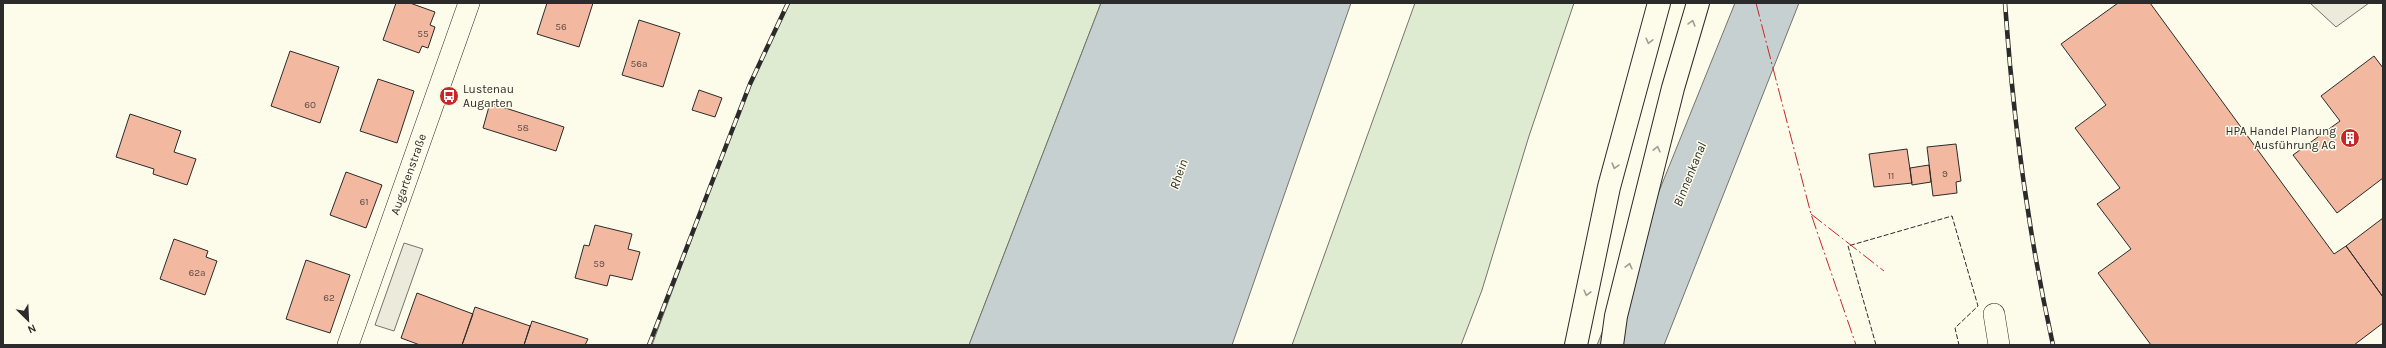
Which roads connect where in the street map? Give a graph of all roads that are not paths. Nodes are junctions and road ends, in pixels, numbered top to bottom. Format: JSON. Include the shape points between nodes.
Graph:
{"nodes":[{"id":1,"x":469,"y":3,"type":"edge"},
{"id":2,"x":1659,"y":3,"type":"edge"},
{"id":3,"x":1698,"y":3,"type":"edge"},
{"id":4,"x":1994,"y":314,"type":"dead end"},
{"id":5,"x":1576,"y":340,"type":"edge"},
{"id":6,"x":348,"y":345,"type":"edge"},
{"id":7,"x":1612,"y":345,"type":"edge"},
{"id":8,"x":1999,"y":345,"type":"edge"}],
"edges":[{"from":1,"to":6,"type":"street","name":"Augartenstraße"},
{"from":2,"to":5,"type":"highway","one_way":true,"via":[[1610,187]]},
{"from":7,"to":3,"type":"highway","one_way":true,"via":[[1616,316],[1648,187]]},
{"from":4,"to":8,"type":"street"}]}
